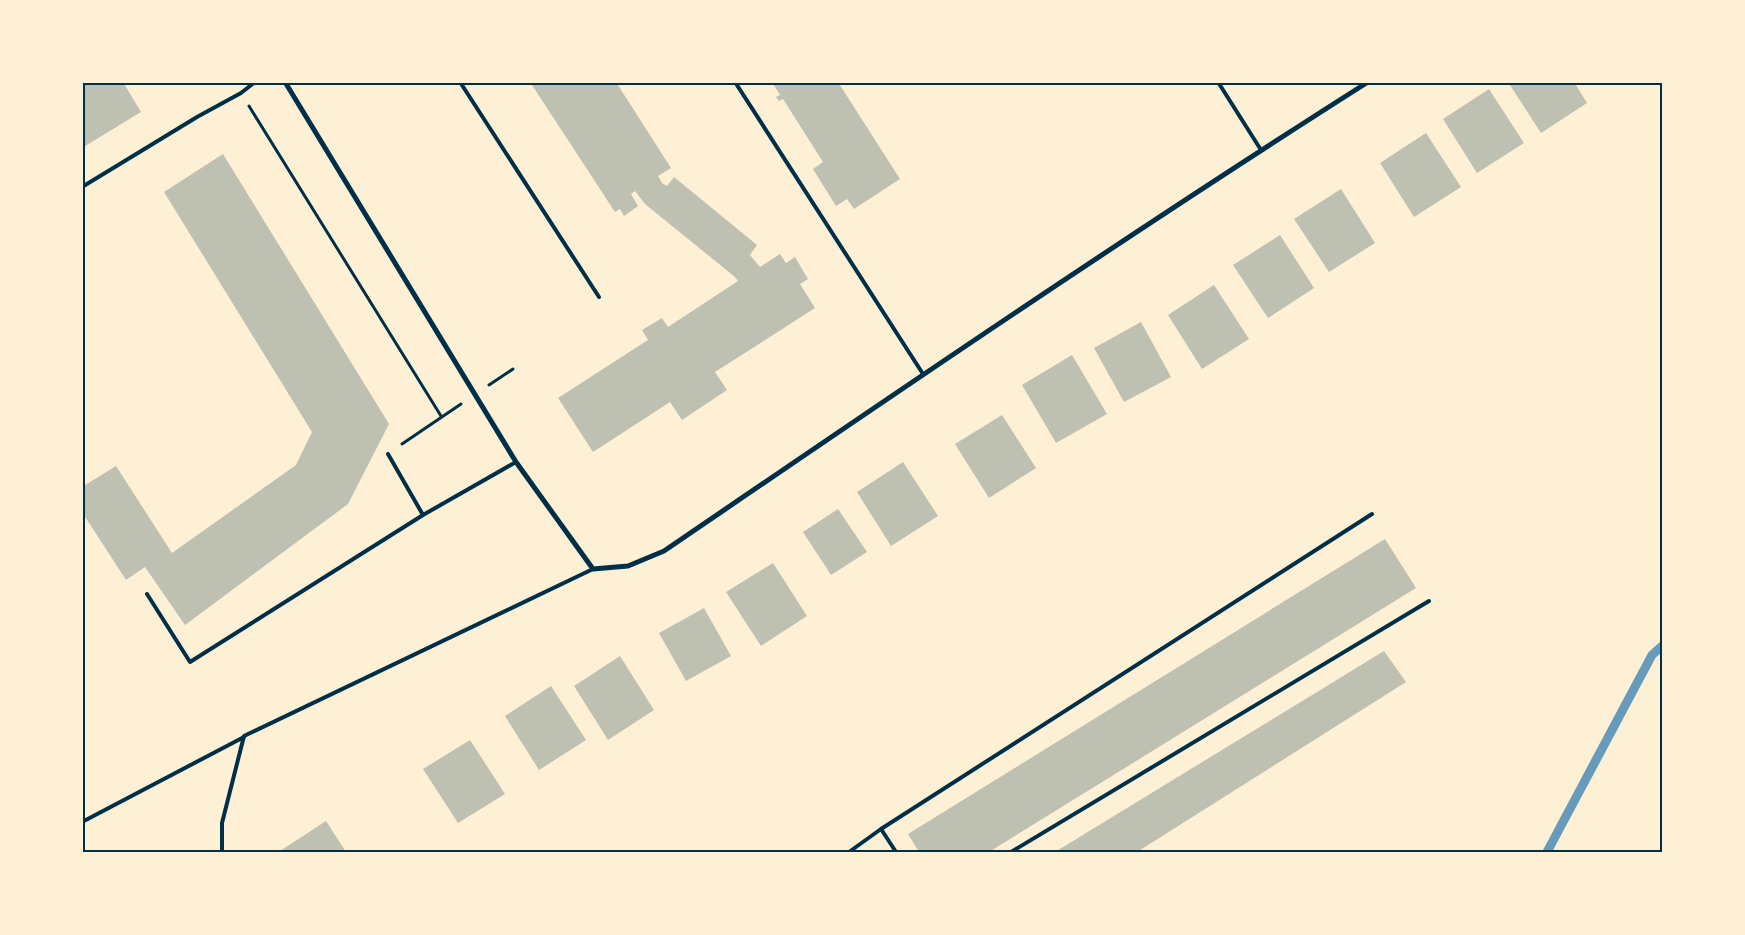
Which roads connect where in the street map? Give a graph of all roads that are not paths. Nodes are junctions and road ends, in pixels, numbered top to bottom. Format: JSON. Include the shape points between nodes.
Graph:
{"nodes":[{"id":1,"x":255,"y":82,"type":"edge"},
{"id":2,"x":286,"y":82,"type":"edge"},
{"id":3,"x":460,"y":82,"type":"edge"},
{"id":4,"x":735,"y":82,"type":"edge"},
{"id":5,"x":1218,"y":82,"type":"edge"},
{"id":6,"x":1368,"y":82,"type":"edge"},
{"id":7,"x":1261,"y":150,"type":"junction"},
{"id":8,"x":82,"y":187,"type":"edge"},
{"id":9,"x":599,"y":297,"type":"dead end"},
{"id":10,"x":923,"y":374,"type":"junction"},
{"id":11,"x":388,"y":454,"type":"road end"},
{"id":12,"x":516,"y":462,"type":"junction"},
{"id":13,"x":1372,"y":514,"type":"dead end"},
{"id":14,"x":423,"y":515,"type":"junction"},
{"id":15,"x":593,"y":569,"type":"junction"},
{"id":16,"x":147,"y":594,"type":"dead end"},
{"id":17,"x":1429,"y":601,"type":"dead end"},
{"id":18,"x":244,"y":736,"type":"junction"},
{"id":19,"x":82,"y":822,"type":"edge"},
{"id":20,"x":881,"y":829,"type":"junction"},
{"id":21,"x":222,"y":852,"type":"edge"},
{"id":22,"x":849,"y":852,"type":"edge"},
{"id":23,"x":896,"y":852,"type":"edge"},
{"id":24,"x":1011,"y":852,"type":"edge"}],
"edges":[{"from":1,"to":8,"type":"lane"},
{"from":2,"to":12,"type":"street"},
{"from":3,"to":9,"type":"lane"},
{"from":4,"to":10,"type":"lane"},
{"from":5,"to":7,"type":"lane"},
{"from":6,"to":7,"type":"street"},
{"from":7,"to":10,"type":"street"},
{"from":10,"to":15,"type":"street","via":[[664,551],[628,566]]},
{"from":11,"to":14,"type":"lane"},
{"from":12,"to":14,"type":"lane"},
{"from":12,"to":15,"type":"street"},
{"from":13,"to":20,"type":"lane"},
{"from":14,"to":16,"type":"lane","via":[[190,662]]},
{"from":15,"to":18,"type":"lane"},
{"from":17,"to":24,"type":"lane"},
{"from":18,"to":19,"type":"lane"},
{"from":18,"to":21,"type":"lane","via":[[222,823]]},
{"from":20,"to":22,"type":"lane"},
{"from":20,"to":23,"type":"lane"}]}
